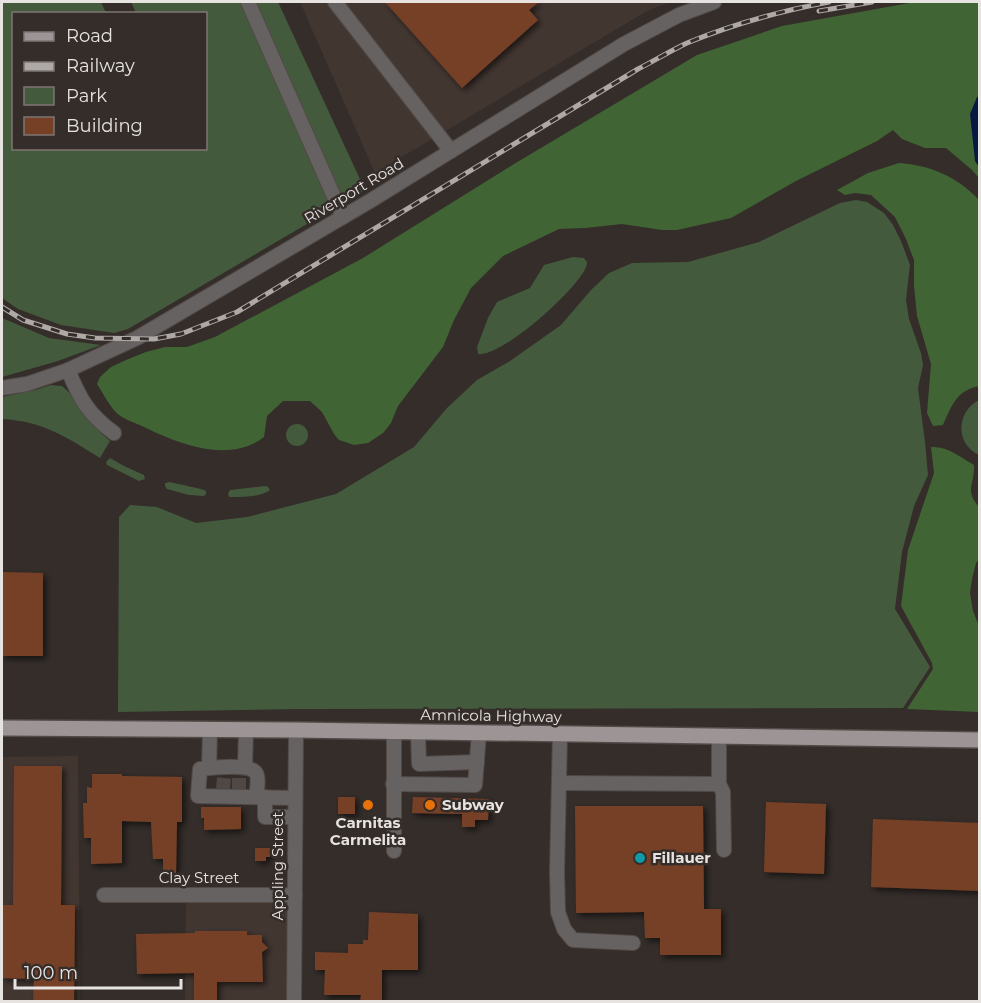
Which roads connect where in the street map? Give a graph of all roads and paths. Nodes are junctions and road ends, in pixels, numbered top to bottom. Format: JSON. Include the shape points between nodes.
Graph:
{"nodes":[{"id":1,"x":248,"y":2,"type":"edge"},
{"id":2,"x":335,"y":2,"type":"edge"},
{"id":3,"x":714,"y":2,"type":"edge"},
{"id":4,"x":451,"y":151,"type":"junction"},
{"id":5,"x":344,"y":217,"type":"junction"},
{"id":6,"x":68,"y":370,"type":"junction"},
{"id":7,"x":2,"y":388,"type":"edge"},
{"id":8,"x":114,"y":433,"type":"dead end"},
{"id":9,"x":2,"y":728,"type":"edge"},
{"id":10,"x":210,"y":730,"type":"junction"},
{"id":11,"x":246,"y":730,"type":"junction"},
{"id":12,"x":296,"y":730,"type":"junction"},
{"id":13,"x":394,"y":732,"type":"junction"},
{"id":14,"x":418,"y":733,"type":"junction"},
{"id":15,"x":479,"y":733,"type":"junction"},
{"id":16,"x":560,"y":734,"type":"junction"},
{"id":17,"x":719,"y":736,"type":"junction"},
{"id":18,"x":980,"y":740,"type":"edge"},
{"id":19,"x":477,"y":762,"type":"junction"},
{"id":20,"x":394,"y":764,"type":"junction"},
{"id":21,"x":419,"y":764,"type":"junction"},
{"id":22,"x":209,"y":768,"type":"junction"},
{"id":23,"x":240,"y":780,"type":"junction"},
{"id":24,"x":224,"y":783,"type":"junction"},
{"id":25,"x":559,"y":783,"type":"junction"},
{"id":26,"x":393,"y":784,"type":"junction"},
{"id":27,"x":718,"y":784,"type":"junction"},
{"id":28,"x":261,"y":797,"type":"junction"},
{"id":29,"x":295,"y":798,"type":"junction"},
{"id":30,"x":294,"y":818,"type":"junction"},
{"id":31,"x":724,"y":850,"type":"dead end"},
{"id":32,"x":394,"y":851,"type":"dead end"},
{"id":33,"x":104,"y":895,"type":"dead end"},
{"id":34,"x":295,"y":895,"type":"junction"},
{"id":35,"x":633,"y":943,"type":"dead end"},
{"id":36,"x":294,"y":1002,"type":"edge"}],
"edges":[{"from":1,"to":5,"type":"street"},
{"from":2,"to":4,"type":"street"},
{"from":3,"to":4,"type":"street","name":"Riverport Road","via":[[679,15],[624,44]]},
{"from":4,"to":5,"type":"street","name":"Riverport Road"},
{"from":5,"to":6,"type":"street","name":"Riverport Road","via":[[137,338]]},
{"from":6,"to":7,"type":"street","name":"Riverport Road"},
{"from":6,"to":8,"type":"street","via":[[87,408]]},
{"from":9,"to":10,"type":"main road","name":"Amnicola Highway"},
{"from":10,"to":11,"type":"main road","name":"Amnicola Highway"},
{"from":10,"to":22,"type":"street"},
{"from":11,"to":12,"type":"main road","name":"Amnicola Highway"},
{"from":11,"to":23,"type":"street"},
{"from":12,"to":13,"type":"main road","name":"Amnicola Highway"},
{"from":12,"to":29,"type":"street","name":"Appling Street"},
{"from":13,"to":14,"type":"main road","name":"Amnicola Highway"},
{"from":13,"to":20,"type":"street"},
{"from":14,"to":15,"type":"main road","name":"Amnicola Highway"},
{"from":14,"to":21,"type":"street"},
{"from":15,"to":16,"type":"main road","name":"Amnicola Highway"},
{"from":15,"to":19,"type":"street"},
{"from":16,"to":17,"type":"main road","name":"Amnicola Highway"},
{"from":16,"to":25,"type":"street"},
{"from":17,"to":18,"type":"main road","name":"Amnicola Highway"},
{"from":17,"to":27,"type":"street"},
{"from":19,"to":21,"type":"street"},
{"from":19,"to":26,"type":"street","via":[[475,785]]},
{"from":20,"to":21,"type":"street"},
{"from":20,"to":26,"type":"street"},
{"from":22,"to":24,"type":"street"},
{"from":22,"to":24,"type":"street","via":[[200,769],[198,796]]},
{"from":23,"to":24,"type":"street"},
{"from":23,"to":24,"type":"street"},
{"from":23,"to":28,"type":"street"},
{"from":23,"to":28,"type":"street","via":[[255,771]]},
{"from":25,"to":27,"type":"street"},
{"from":25,"to":35,"type":"street","via":[[558,912],[564,929],[573,940]]},
{"from":26,"to":32,"type":"street"},
{"from":27,"to":31,"type":"street","via":[[723,792]]},
{"from":28,"to":29,"type":"street"},
{"from":28,"to":30,"type":"street","via":[[265,817]]},
{"from":29,"to":30,"type":"street","name":"Appling Street"},
{"from":30,"to":34,"type":"street","name":"Appling Street"},
{"from":33,"to":34,"type":"street","name":"Clay Street"},
{"from":34,"to":36,"type":"street","name":"Appling Street"}]}
